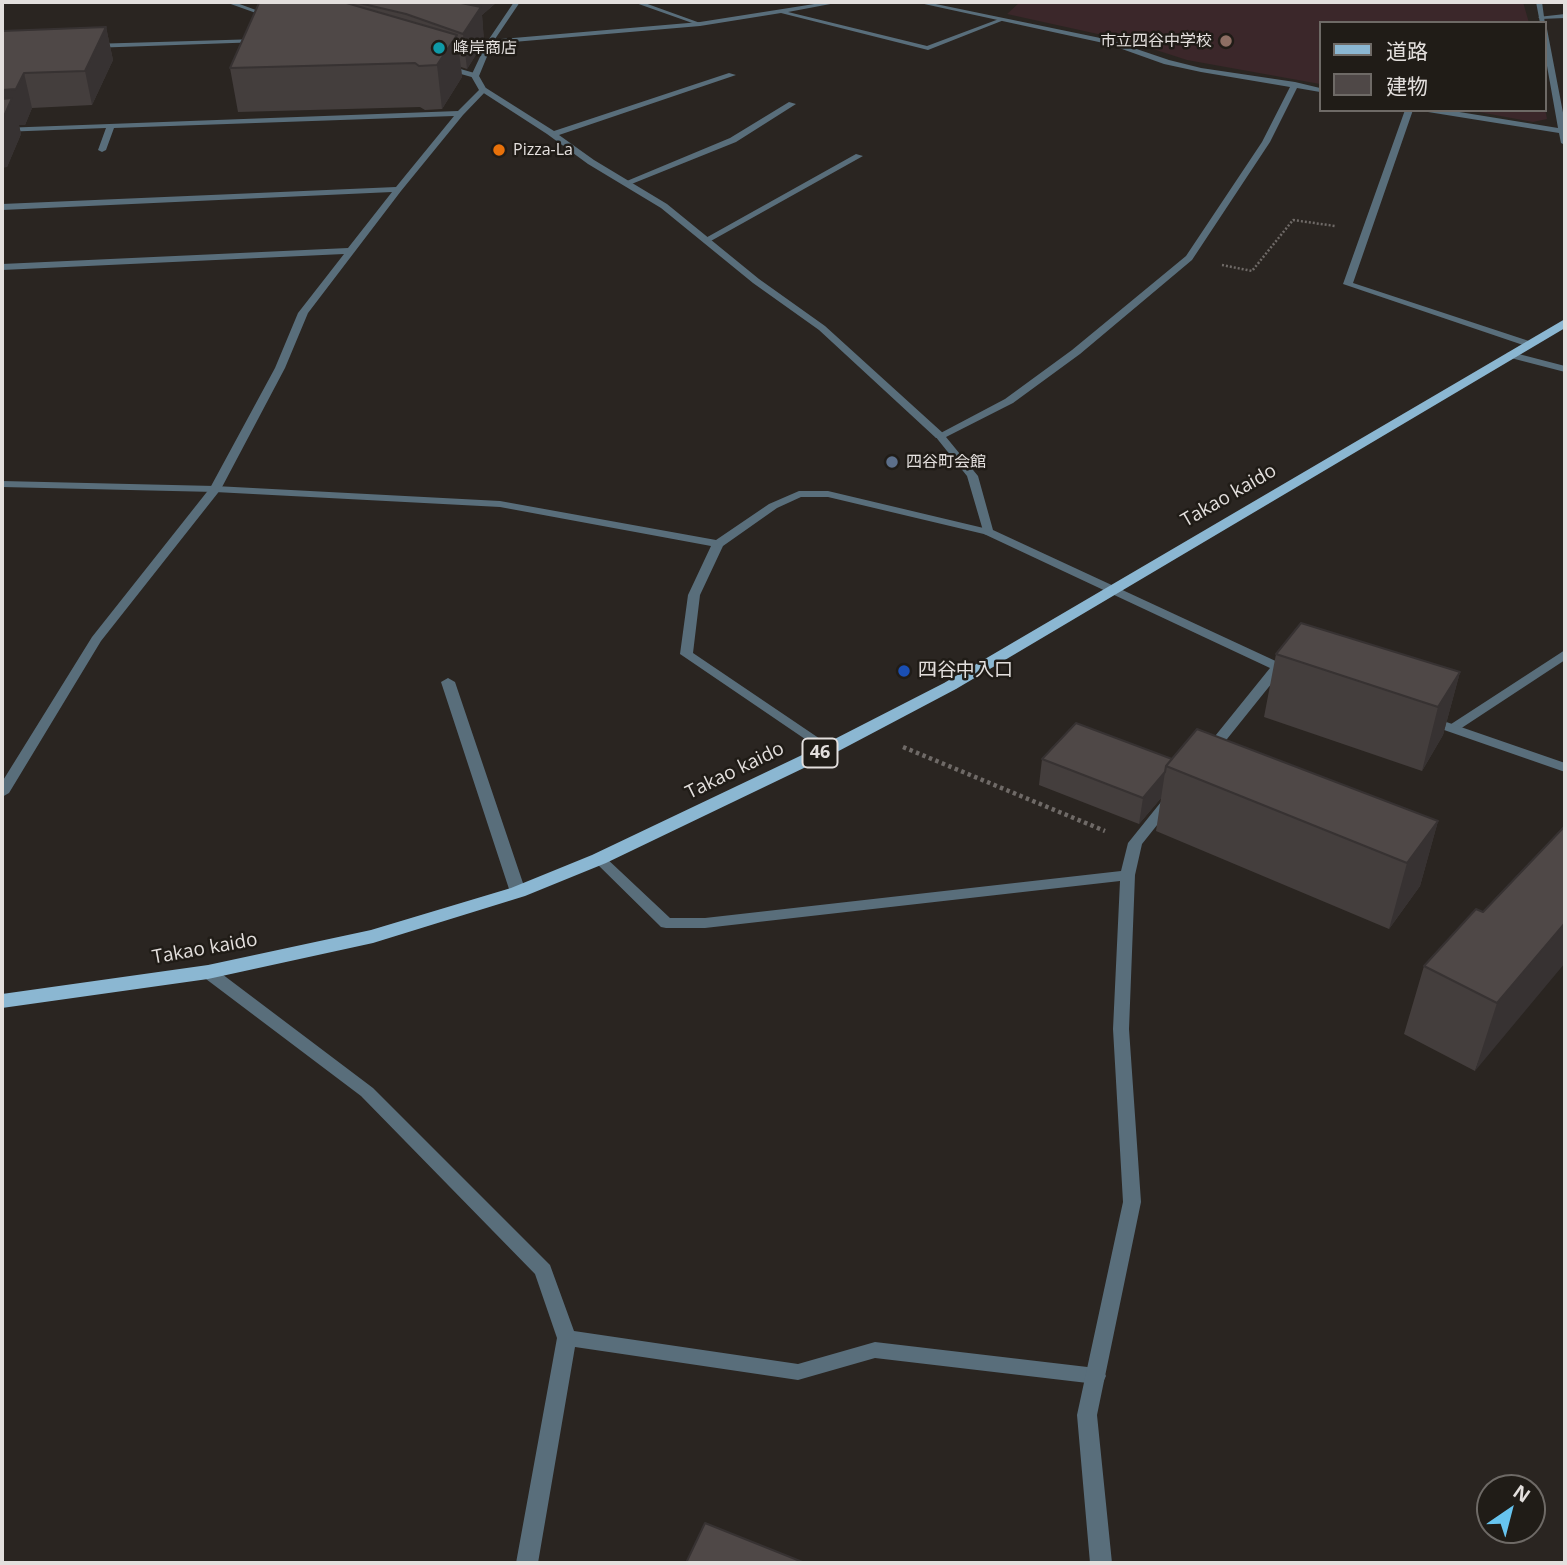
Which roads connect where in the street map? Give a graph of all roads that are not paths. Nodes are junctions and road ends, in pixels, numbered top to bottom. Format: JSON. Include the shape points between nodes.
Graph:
{"nodes":[{"id":1,"x":228,"y":2,"type":"edge"},
{"id":2,"x":517,"y":2,"type":"edge"},
{"id":3,"x":636,"y":2,"type":"edge"},
{"id":4,"x":838,"y":2,"type":"edge"},
{"id":5,"x":918,"y":2,"type":"edge"},
{"id":6,"x":1539,"y":2,"type":"edge"},
{"id":7,"x":776,"y":11,"type":"junction"},
{"id":8,"x":1565,"y":16,"type":"edge"},
{"id":9,"x":276,"y":19,"type":"edge"},
{"id":10,"x":1001,"y":20,"type":"junction"},
{"id":11,"x":1542,"y":20,"type":"edge"},
{"id":12,"x":700,"y":24,"type":"junction"},
{"id":13,"x":1546,"y":38,"type":"edge"},
{"id":14,"x":272,"y":40,"type":"edge"},
{"id":15,"x":490,"y":42,"type":"junction"},
{"id":16,"x":77,"y":47,"type":"edge"},
{"id":17,"x":436,"y":63,"type":"edge"},
{"id":18,"x":732,"y":75,"type":"dead end"},
{"id":19,"x":475,"y":76,"type":"junction"},
{"id":20,"x":1295,"y":84,"type":"junction"},
{"id":21,"x":483,"y":90,"type":"junction"},
{"id":22,"x":1318,"y":90,"type":"edge"},
{"id":23,"x":792,"y":104,"type":"dead end"},
{"id":24,"x":1563,"y":110,"type":"edge"},
{"id":25,"x":1408,"y":112,"type":"edge"},
{"id":26,"x":1444,"y":112,"type":"edge"},
{"id":27,"x":460,"y":113,"type":"junction"},
{"id":28,"x":110,"y":126,"type":"junction"},
{"id":29,"x":2,"y":130,"type":"edge"},
{"id":30,"x":1563,"y":131,"type":"junction"},
{"id":31,"x":553,"y":134,"type":"junction"},
{"id":32,"x":1565,"y":143,"type":"edge"},
{"id":33,"x":102,"y":150,"type":"dead end"},
{"id":34,"x":859,"y":156,"type":"dead end"},
{"id":35,"x":626,"y":183,"type":"junction"},
{"id":36,"x":398,"y":189,"type":"junction"},
{"id":37,"x":2,"y":207,"type":"edge"},
{"id":38,"x":706,"y":240,"type":"junction"},
{"id":39,"x":351,"y":251,"type":"junction"},
{"id":40,"x":2,"y":267,"type":"edge"},
{"id":41,"x":1565,"y":323,"type":"edge"},
{"id":42,"x":1529,"y":344,"type":"junction"},
{"id":43,"x":1511,"y":355,"type":"junction"},
{"id":44,"x":1565,"y":369,"type":"edge"},
{"id":45,"x":940,"y":436,"type":"junction"},
{"id":46,"x":2,"y":484,"type":"edge"},
{"id":47,"x":215,"y":489,"type":"junction"},
{"id":48,"x":988,"y":532,"type":"junction"},
{"id":49,"x":718,"y":544,"type":"junction"},
{"id":50,"x":1111,"y":589,"type":"junction"},
{"id":51,"x":1565,"y":654,"type":"edge"},
{"id":52,"x":1277,"y":668,"type":"junction"},
{"id":53,"x":1302,"y":677,"type":"edge"},
{"id":54,"x":449,"y":682,"type":"dead end"},
{"id":55,"x":1415,"y":715,"type":"edge"},
{"id":56,"x":1452,"y":728,"type":"junction"},
{"id":57,"x":827,"y":750,"type":"junction"},
{"id":58,"x":1202,"y":761,"type":"edge"},
{"id":59,"x":1565,"y":768,"type":"edge"},
{"id":60,"x":1185,"y":782,"type":"edge"},
{"id":61,"x":2,"y":793,"type":"edge"},
{"id":62,"x":599,"y":859,"type":"junction"},
{"id":63,"x":1128,"y":875,"type":"junction"},
{"id":64,"x":518,"y":892,"type":"junction"},
{"id":65,"x":208,"y":972,"type":"junction"},
{"id":66,"x":2,"y":1001,"type":"edge"},
{"id":67,"x":567,"y":1338,"type":"junction"},
{"id":68,"x":1096,"y":1376,"type":"junction"},
{"id":69,"x":527,"y":1563,"type":"edge"},
{"id":70,"x":1101,"y":1563,"type":"edge"}],
"edges":[{"from":1,"to":9,"type":"street"},
{"from":2,"to":15,"type":"street"},
{"from":3,"to":12,"type":"street"},
{"from":4,"to":7,"type":"street"},
{"from":5,"to":10,"type":"street"},
{"from":6,"to":11,"type":"street"},
{"from":7,"to":10,"type":"street","via":[[928,48]]},
{"from":7,"to":12,"type":"street"},
{"from":8,"to":11,"type":"street"},
{"from":10,"to":20,"type":"street","via":[[1110,42],[1201,70]]},
{"from":12,"to":15,"type":"street"},
{"from":13,"to":24,"type":"street"},
{"from":14,"to":16,"type":"street"},
{"from":15,"to":19,"type":"street"},
{"from":17,"to":19,"type":"street"},
{"from":18,"to":31,"type":"street"},
{"from":19,"to":21,"type":"street"},
{"from":20,"to":22,"type":"street"},
{"from":20,"to":45,"type":"street","via":[[1266,142],[1189,258],[1009,401]]},
{"from":21,"to":27,"type":"street"},
{"from":21,"to":31,"type":"street"},
{"from":23,"to":35,"type":"street","via":[[733,140]]},
{"from":24,"to":30,"type":"street"},
{"from":25,"to":42,"type":"street","via":[[1348,284]]},
{"from":26,"to":30,"type":"street"},
{"from":27,"to":28,"type":"street"},
{"from":27,"to":36,"type":"street"},
{"from":28,"to":29,"type":"street"},
{"from":28,"to":33,"type":"street"},
{"from":30,"to":32,"type":"street"},
{"from":31,"to":35,"type":"street"},
{"from":34,"to":38,"type":"street"},
{"from":35,"to":38,"type":"street"},
{"from":36,"to":37,"type":"street"},
{"from":36,"to":39,"type":"street"},
{"from":38,"to":45,"type":"street","via":[[822,328]]},
{"from":39,"to":40,"type":"street"},
{"from":39,"to":47,"type":"street","via":[[303,313],[280,368]]},
{"from":41,"to":42,"type":"main road","name":"Takao kaido","number":"46"},
{"from":42,"to":43,"type":"main road","name":"Takao kaido","number":"46"},
{"from":43,"to":44,"type":"street"},
{"from":43,"to":50,"type":"main road","name":"Takao kaido","number":"46"},
{"from":45,"to":48,"type":"street","via":[[972,476]]},
{"from":46,"to":47,"type":"street"},
{"from":47,"to":49,"type":"street","via":[[500,505]]},
{"from":47,"to":61,"type":"street","via":[[96,640]]},
{"from":48,"to":49,"type":"street","via":[[828,494],[799,494]]},
{"from":48,"to":50,"type":"street"},
{"from":49,"to":57,"type":"street","via":[[694,595],[686,654]]},
{"from":50,"to":52,"type":"street"},
{"from":50,"to":57,"type":"main road","name":"Takao kaido","number":"46","via":[[950,686]]},
{"from":51,"to":56,"type":"street"},
{"from":52,"to":53,"type":"street"},
{"from":52,"to":58,"type":"street"},
{"from":54,"to":64,"type":"street"},
{"from":55,"to":56,"type":"street"},
{"from":56,"to":59,"type":"street"},
{"from":57,"to":62,"type":"main road","name":"Takao kaido","number":"46"},
{"from":60,"to":63,"type":"street","via":[[1135,844]]},
{"from":62,"to":63,"type":"street","via":[[666,923],[705,923]]},
{"from":62,"to":64,"type":"main road","name":"Takao kaido","number":"46"},
{"from":63,"to":68,"type":"street","via":[[1121,1029],[1132,1202]]},
{"from":64,"to":65,"type":"main road","name":"Takao kaido","number":"46","via":[[373,936]]},
{"from":65,"to":66,"type":"main road","name":"Takao kaido","number":"46"},
{"from":65,"to":67,"type":"street","via":[[367,1092],[543,1270]]},
{"from":67,"to":68,"type":"street","via":[[798,1372],[875,1350]]},
{"from":67,"to":69,"type":"street"},
{"from":68,"to":70,"type":"street","via":[[1087,1415]]}]}
